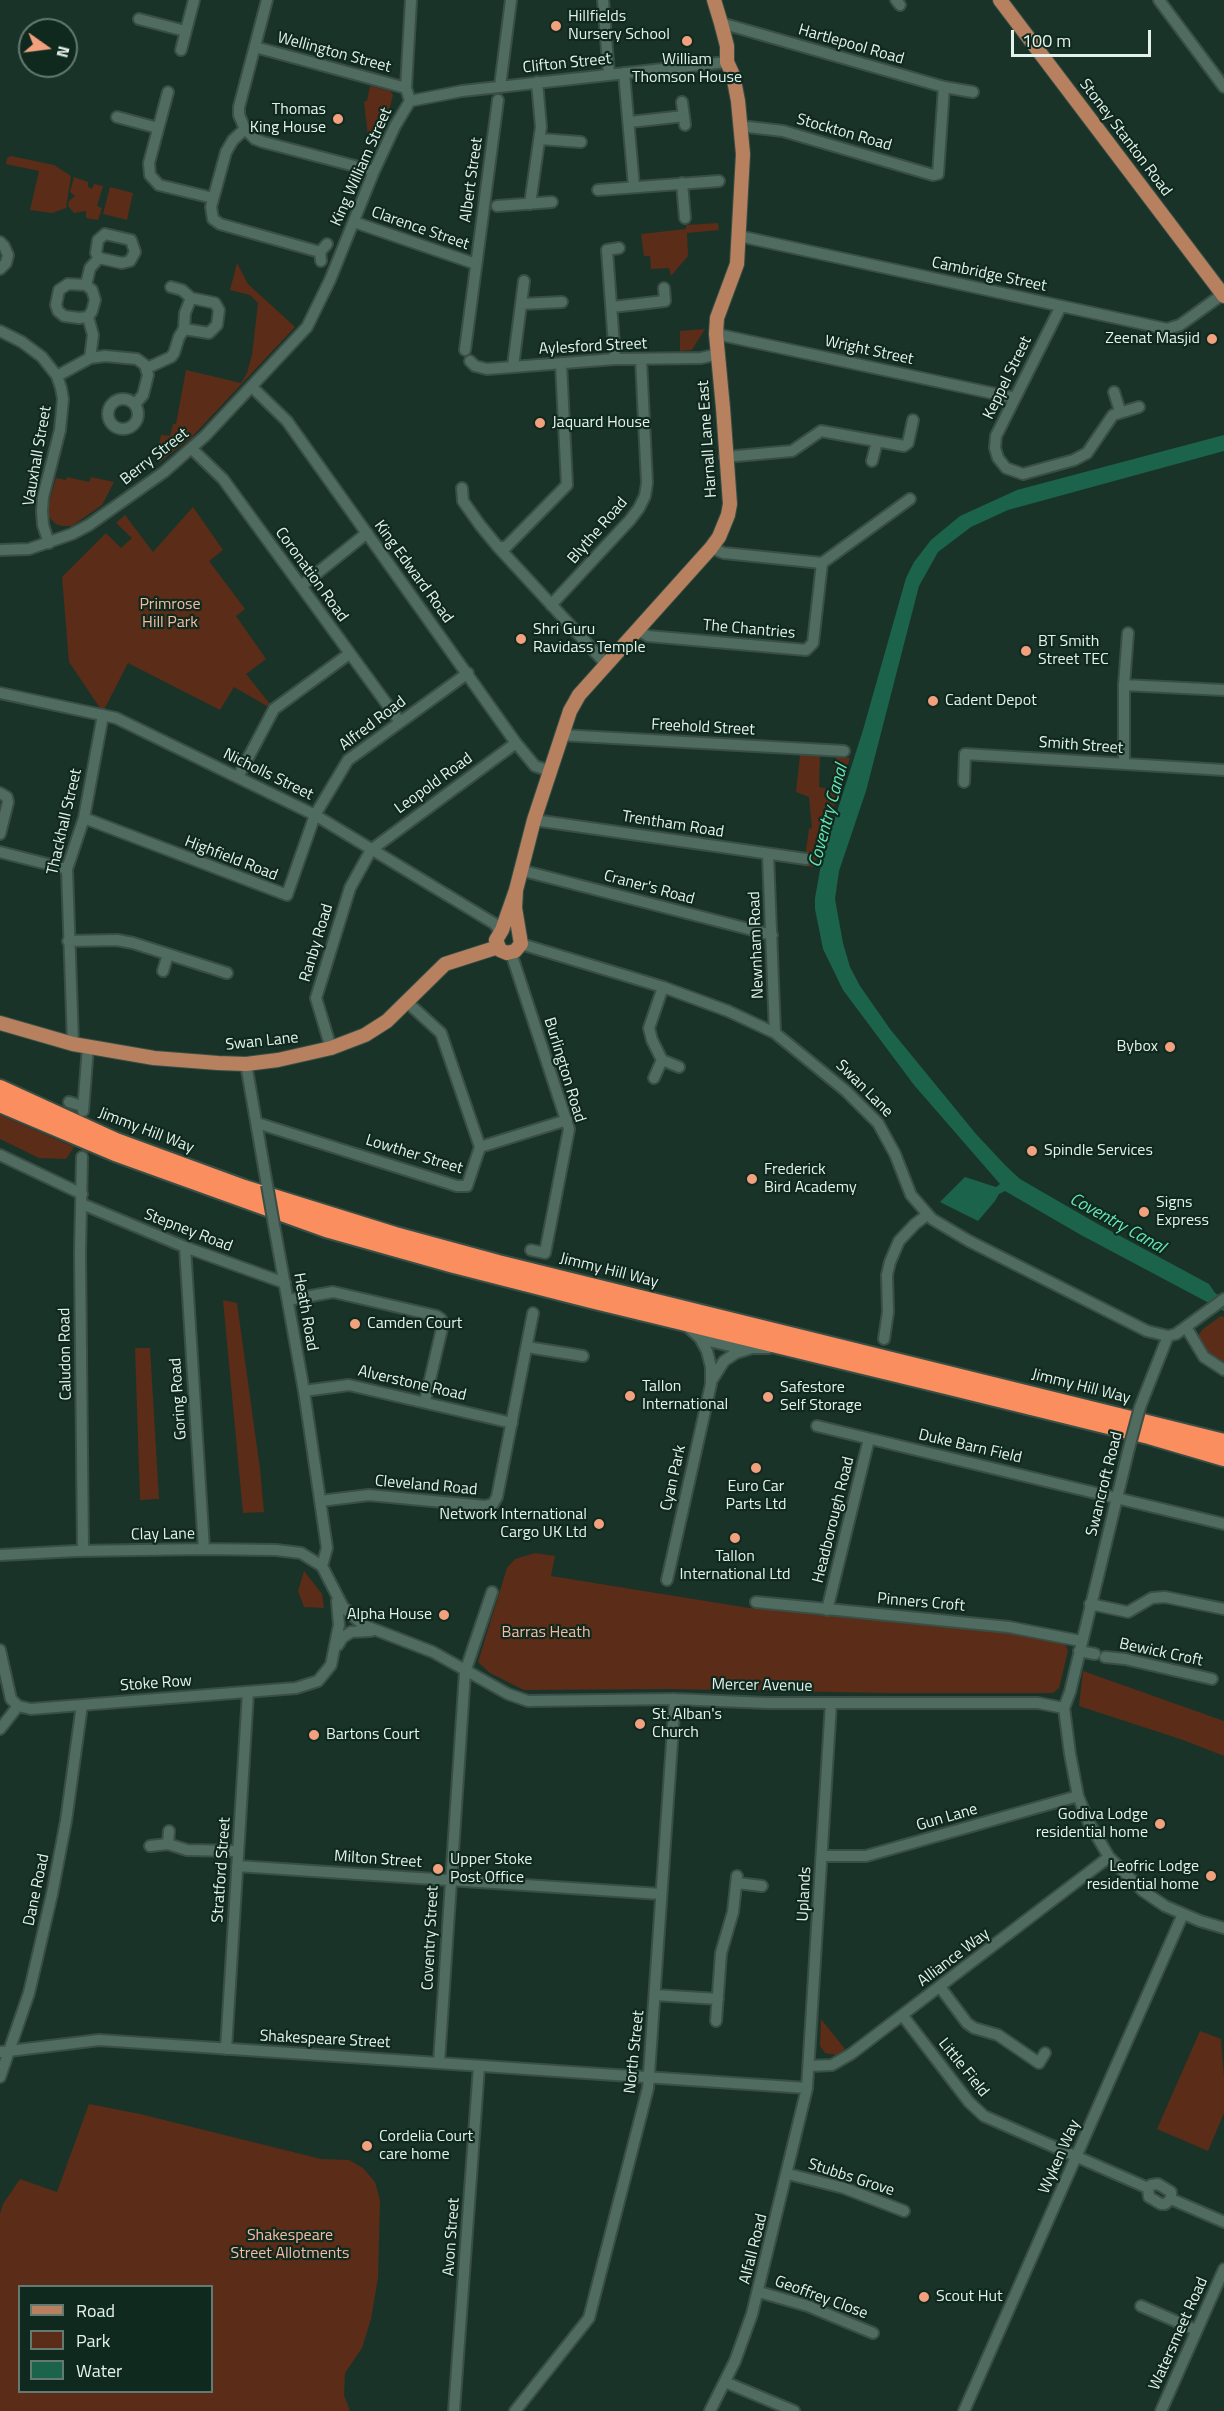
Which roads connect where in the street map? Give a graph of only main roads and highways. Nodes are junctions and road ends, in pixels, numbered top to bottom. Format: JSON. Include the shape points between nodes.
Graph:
{"nodes":[{"id":1,"x":714,"y":0,"type":"edge"},
{"id":2,"x":1000,"y":0,"type":"edge"},
{"id":3,"x":1223,"y":295,"type":"edge"},
{"id":4,"x":516,"y":890,"type":"junction"},
{"id":5,"x":501,"y":931,"type":"junction"},
{"id":6,"x":516,"y":943,"type":"junction"},
{"id":7,"x":498,"y":946,"type":"junction"},
{"id":8,"x":0,"y":1023,"type":"edge"},
{"id":9,"x":0,"y":1088,"type":"edge"},
{"id":10,"x":0,"y":1104,"type":"edge"},
{"id":11,"x":1224,"y":1442,"type":"edge"},
{"id":12,"x":1224,"y":1458,"type":"edge"}],
"edges":[{"from":1,"to":4,"type":"main road","name":"Harnall Lane East","via":[[738,101],[743,154],[738,264],[717,318],[716,334],[728,515],[711,548],[579,695],[561,735]]},
{"from":2,"to":3,"type":"main road","name":"Stoney Stanton Road"},
{"from":4,"to":5,"type":"main road","name":"Harnall Lane East"},
{"from":4,"to":6,"type":"main road","name":"Harnall Lane East"},
{"from":5,"to":6,"type":"main road","via":[[510,928]]},
{"from":5,"to":7,"type":"main road","name":"Harnall Lane East","via":[[496,940]]},
{"from":6,"to":7,"type":"main road","via":[[504,952]]},
{"from":7,"to":8,"type":"main road","name":"Swan Lane","via":[[445,964],[376,1028],[331,1048],[287,1058],[246,1064],[186,1062],[73,1044]]},
{"from":9,"to":11,"type":"highway","name":"Jimmy Hill Way","via":[[116,1141],[254,1191],[395,1235]]},
{"from":10,"to":12,"type":"highway","name":"Jimmy Hill Way","via":[[115,1153],[327,1229],[681,1323],[1149,1436]]}]}
